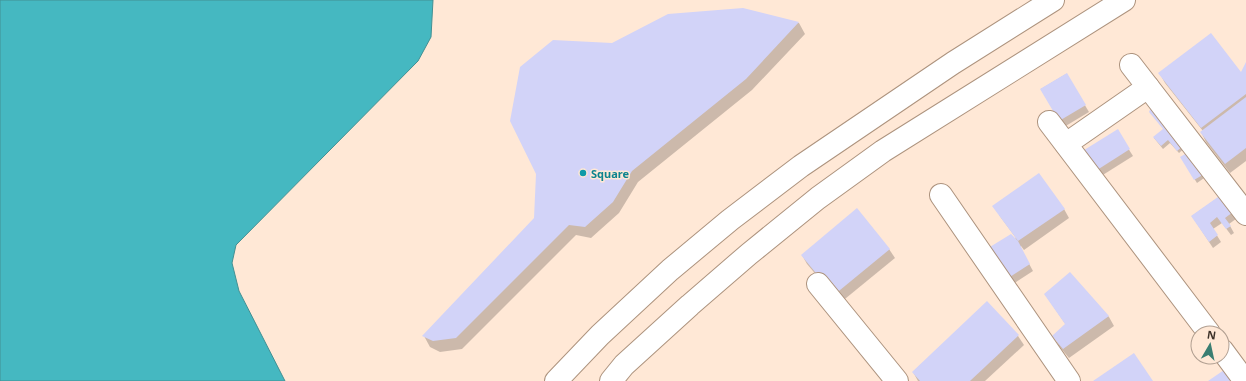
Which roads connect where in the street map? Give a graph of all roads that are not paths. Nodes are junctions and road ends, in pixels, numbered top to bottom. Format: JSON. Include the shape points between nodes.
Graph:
{"nodes":[{"id":1,"x":1053,"y":0,"type":"edge"},
{"id":2,"x":1124,"y":0,"type":"edge"},
{"id":3,"x":1131,"y":65,"type":"dead end"},
{"id":4,"x":1148,"y":87,"type":"junction"},
{"id":5,"x":1049,"y":122,"type":"dead end"},
{"id":6,"x":1066,"y":144,"type":"junction"},
{"id":7,"x":941,"y":195,"type":"dead end"},
{"id":8,"x":1246,"y":214,"type":"edge"},
{"id":9,"x":818,"y":284,"type":"dead end"},
{"id":10,"x":1203,"y":325,"type":"edge"},
{"id":11,"x":1230,"y":361,"type":"edge"},
{"id":12,"x":556,"y":381,"type":"edge"},
{"id":13,"x":611,"y":381,"type":"edge"},
{"id":14,"x":897,"y":381,"type":"edge"},
{"id":15,"x":1068,"y":381,"type":"edge"},
{"id":16,"x":1245,"y":381,"type":"edge"}],
"edges":[{"from":1,"to":12,"type":"main road","via":[[953,62],[800,166],[670,270],[600,335]]},
{"from":2,"to":13,"type":"main road","via":[[883,151],[818,198],[690,305],[624,365]]},
{"from":3,"to":4,"type":"main road"},
{"from":4,"to":6,"type":"main road"},
{"from":4,"to":8,"type":"main road"},
{"from":5,"to":6,"type":"main road"},
{"from":6,"to":10,"type":"main road"},
{"from":7,"to":15,"type":"main road"},
{"from":9,"to":14,"type":"main road"},
{"from":11,"to":16,"type":"main road"}]}
